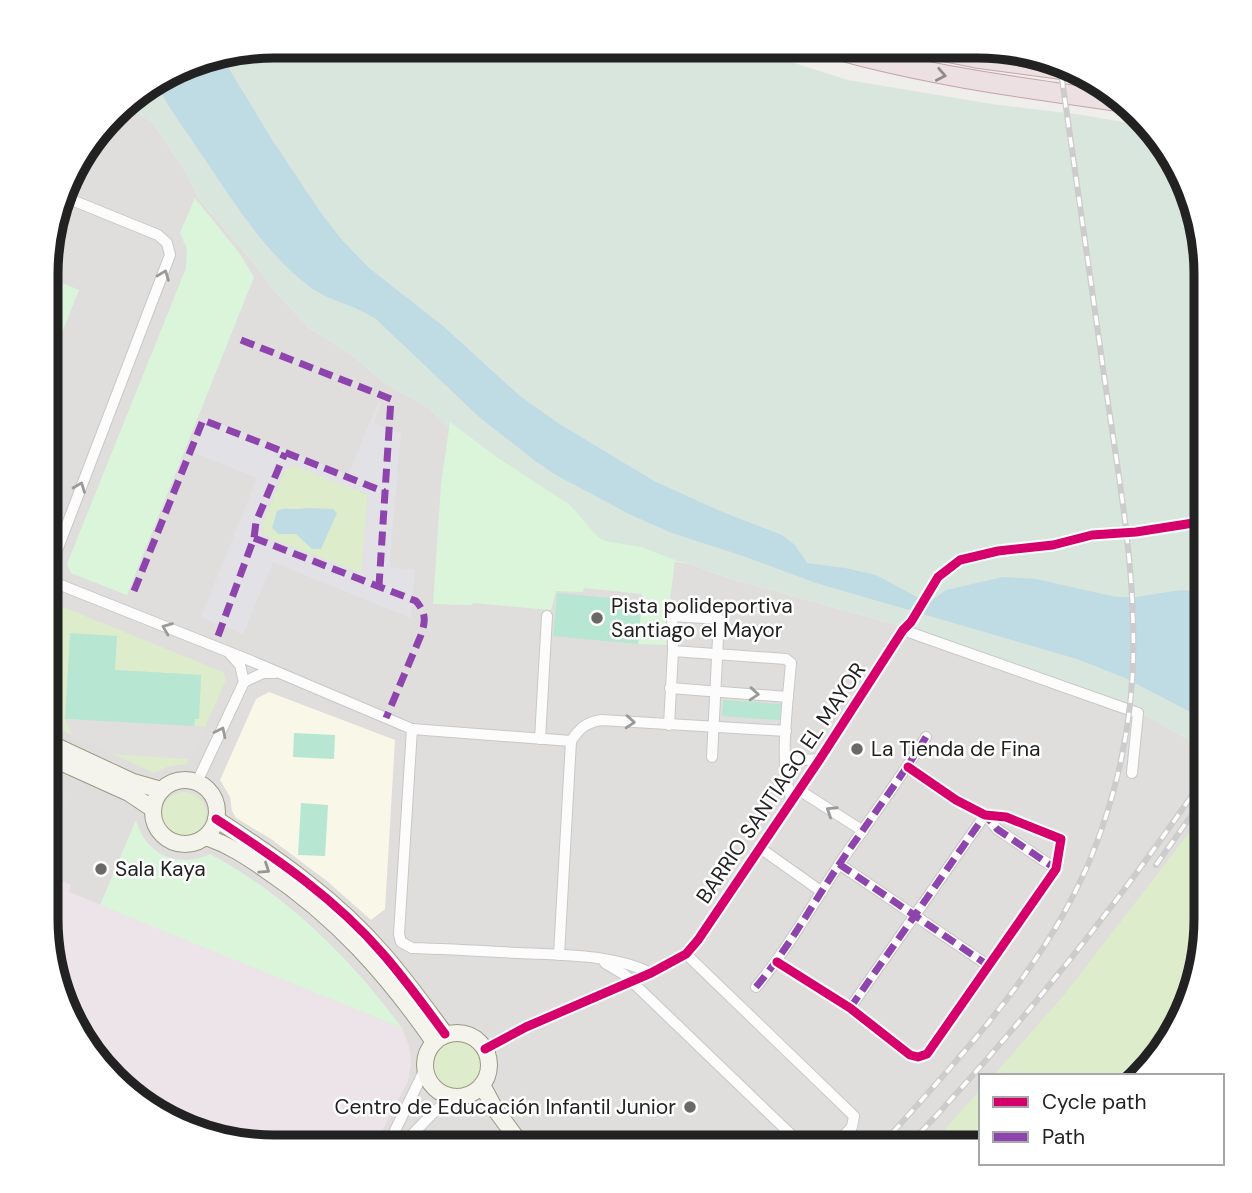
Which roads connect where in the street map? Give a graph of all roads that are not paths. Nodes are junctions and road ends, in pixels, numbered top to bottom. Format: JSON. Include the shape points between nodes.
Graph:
{"nodes":[{"id":1,"x":868,"y":58,"type":"edge"},
{"id":2,"x":976,"y":58,"type":"edge"},
{"id":3,"x":1039,"y":66,"type":"edge"},
{"id":4,"x":1106,"y":100,"type":"edge"},
{"id":5,"x":71,"y":199,"type":"edge"},
{"id":6,"x":1194,"y":523,"type":"edge"},
{"id":7,"x":58,"y":548,"type":"edge"},
{"id":8,"x":58,"y":584,"type":"edge"},
{"id":9,"x":547,"y":616,"type":"dead end"},
{"id":10,"x":907,"y":626,"type":"junction"},
{"id":11,"x":673,"y":651,"type":"junction"},
{"id":12,"x":230,"y":654,"type":"junction"},
{"id":13,"x":717,"y":654,"type":"junction"},
{"id":14,"x":279,"y":673,"type":"junction"},
{"id":15,"x":244,"y":682,"type":"junction"},
{"id":16,"x":670,"y":688,"type":"junction"},
{"id":17,"x":715,"y":692,"type":"junction"},
{"id":18,"x":788,"y":697,"type":"junction"},
{"id":19,"x":669,"y":725,"type":"junction"},
{"id":20,"x":714,"y":727,"type":"junction"},
{"id":21,"x":412,"y":729,"type":"junction"},
{"id":22,"x":786,"y":731,"type":"junction"},
{"id":23,"x":926,"y":737,"type":"dead end"},
{"id":24,"x":540,"y":739,"type":"junction"},
{"id":25,"x":570,"y":741,"type":"junction"},
{"id":26,"x":58,"y":747,"type":"edge"},
{"id":27,"x":712,"y":757,"type":"dead end"},
{"id":28,"x":820,"y":760,"type":"junction"},
{"id":29,"x":58,"y":761,"type":"edge"},
{"id":30,"x":786,"y":761,"type":"junction"},
{"id":31,"x":908,"y":767,"type":"junction"},
{"id":32,"x":1132,"y":773,"type":"dead end"},
{"id":33,"x":197,"y":782,"type":"junction"},
{"id":34,"x":161,"y":790,"type":"junction"},
{"id":35,"x":799,"y":790,"type":"junction"},
{"id":36,"x":792,"y":801,"type":"junction"},
{"id":37,"x":153,"y":809,"type":"junction"},
{"id":38,"x":985,"y":815,"type":"junction"},
{"id":39,"x":216,"y":820,"type":"junction"},
{"id":40,"x":863,"y":831,"type":"junction"},
{"id":41,"x":206,"y":837,"type":"junction"},
{"id":42,"x":760,"y":848,"type":"junction"},
{"id":43,"x":839,"y":864,"type":"junction"},
{"id":44,"x":1056,"y":869,"type":"junction"},
{"id":45,"x":822,"y":892,"type":"junction"},
{"id":46,"x":916,"y":915,"type":"junction"},
{"id":47,"x":686,"y":954,"type":"junction"},
{"id":48,"x":559,"y":955,"type":"junction"},
{"id":49,"x":600,"y":960,"type":"junction"},
{"id":50,"x":777,"y":962,"type":"junction"},
{"id":51,"x":989,"y":966,"type":"junction"},
{"id":52,"x":612,"y":967,"type":"junction"},
{"id":53,"x":651,"y":973,"type":"junction"},
{"id":54,"x":632,"y":982,"type":"junction"},
{"id":55,"x":756,"y":987,"type":"dead end"},
{"id":56,"x":604,"y":993,"type":"junction"},
{"id":57,"x":850,"y":1008,"type":"junction"},
{"id":58,"x":439,"y":1038,"type":"junction"},
{"id":59,"x":485,"y":1049,"type":"junction"},
{"id":60,"x":425,"y":1069,"type":"junction"},
{"id":61,"x":469,"y":1092,"type":"junction"},
{"id":62,"x":393,"y":1135,"type":"edge"},
{"id":63,"x":412,"y":1135,"type":"edge"},
{"id":64,"x":501,"y":1135,"type":"edge"},
{"id":65,"x":511,"y":1135,"type":"edge"},
{"id":66,"x":791,"y":1135,"type":"edge"},
{"id":67,"x":845,"y":1135,"type":"edge"}],
"edges":[{"from":1,"to":4,"type":"highway","one_way":true,"via":[[946,76]]},
{"from":2,"to":3,"type":"highway"},
{"from":7,"to":5,"type":"street","one_way":true,"via":[[170,255],[167,243],[158,235]]},
{"from":6,"to":10,"type":"street","name":"BARRIO SANTIAGO EL MAYOR","via":[[971,557],[944,571]]},
{"from":12,"to":8,"type":"street","one_way":true},
{"from":9,"to":24,"type":"street"},
{"from":10,"to":28,"type":"street","name":"BARRIO SANTIAGO EL MAYOR"},
{"from":10,"to":32,"type":"street","via":[[1138,713]]},
{"from":11,"to":13,"type":"street","name":"BARRIO SANTIAGO EL MAYOR"},
{"from":11,"to":13,"type":"street","via":[[672,612],[719,618]]},
{"from":11,"to":16,"type":"street"},
{"from":12,"to":14,"type":"street"},
{"from":12,"to":15,"type":"street","via":[[240,665]]},
{"from":13,"to":17,"type":"street"},
{"from":13,"to":18,"type":"street","name":"BARRIO SANTIAGO EL MAYOR","via":[[786,659],[791,663]]},
{"from":14,"to":15,"type":"street","via":[[263,673]]},
{"from":14,"to":21,"type":"street"},
{"from":33,"to":15,"type":"street","one_way":true},
{"from":16,"to":17,"type":"street","name":"BARRIO SANTIAGO EL MAYOR"},
{"from":16,"to":19,"type":"street"},
{"from":17,"to":18,"type":"street","name":"BARRIO SANTIAGO EL MAYOR","one_way":true},
{"from":17,"to":20,"type":"street"},
{"from":18,"to":22,"type":"street","name":"BARRIO SANTIAGO EL MAYOR"},
{"from":19,"to":20,"type":"street","name":"BARRIO SANTIAGO EL MAYOR"},
{"from":25,"to":19,"type":"street","name":"BARRIO SANTIAGO EL MAYOR","one_way":true,"via":[[580,727],[601,720]]},
{"from":20,"to":22,"type":"street","name":"BARRIO SANTIAGO EL MAYOR"},
{"from":20,"to":27,"type":"street"},
{"from":21,"to":24,"type":"street"},
{"from":21,"to":48,"type":"street","via":[[401,942],[412,948]]},
{"from":22,"to":30,"type":"street","name":"BARRIO SANTIAGO EL MAYOR"},
{"from":23,"to":31,"type":"street"},
{"from":24,"to":25,"type":"street"},
{"from":25,"to":48,"type":"street"},
{"from":26,"to":34,"type":"main road"},
{"from":28,"to":30,"type":"street","name":"BARRIO SANTIAGO EL MAYOR"},
{"from":28,"to":35,"type":"street","name":"BARRIO SANTIAGO EL MAYOR"},
{"from":29,"to":37,"type":"main road"},
{"from":30,"to":36,"type":"street","name":"BARRIO SANTIAGO EL MAYOR","via":[[786,786]]},
{"from":31,"to":38,"type":"street"},
{"from":31,"to":40,"type":"street"},
{"from":33,"to":34,"type":"main road","via":[[184,780]]},
{"from":33,"to":39,"type":"main road","via":[[214,797]]},
{"from":34,"to":37,"type":"main road"},
{"from":35,"to":36,"type":"street","name":"BARRIO SANTIAGO EL MAYOR"},
{"from":40,"to":35,"type":"street","one_way":true},
{"from":36,"to":42,"type":"street","name":"BARRIO SANTIAGO EL MAYOR"},
{"from":37,"to":41,"type":"main road","via":[[165,838],[175,843]]},
{"from":38,"to":44,"type":"street","via":[[997,829]]},
{"from":38,"to":44,"type":"street","via":[[1006,817],[1061,839]]},
{"from":38,"to":46,"type":"street"},
{"from":39,"to":41,"type":"main road"},
{"from":39,"to":58,"type":"main road","via":[[311,885],[348,918],[382,953]]},
{"from":40,"to":43,"type":"street"},
{"from":41,"to":58,"type":"main road","one_way":true,"via":[[229,845],[292,887],[340,927]]},
{"from":42,"to":45,"type":"street"},
{"from":42,"to":47,"type":"street","name":"BARRIO SANTIAGO EL MAYOR"},
{"from":43,"to":45,"type":"street"},
{"from":43,"to":46,"type":"street"},
{"from":44,"to":51,"type":"street"},
{"from":45,"to":50,"type":"street"},
{"from":46,"to":51,"type":"street"},
{"from":46,"to":57,"type":"street"},
{"from":47,"to":53,"type":"street"},
{"from":47,"to":67,"type":"street","via":[[853,1116]]},
{"from":48,"to":49,"type":"street"},
{"from":49,"to":52,"type":"street"},
{"from":49,"to":53,"type":"street","via":[[632,964]]},
{"from":50,"to":55,"type":"street"},
{"from":50,"to":57,"type":"street"},
{"from":51,"to":57,"type":"street","via":[[926,1054],[918,1057]]},
{"from":52,"to":54,"type":"street"},
{"from":52,"to":56,"type":"street"},
{"from":53,"to":54,"type":"street"},
{"from":54,"to":56,"type":"street"},
{"from":54,"to":66,"type":"street"},
{"from":56,"to":59,"type":"street"},
{"from":58,"to":59,"type":"main road","via":[[460,1032]]},
{"from":58,"to":60,"type":"main road","via":[[426,1054]]},
{"from":59,"to":61,"type":"main road","via":[[488,1074]]},
{"from":60,"to":61,"type":"main road","via":[[430,1083],[441,1093]]},
{"from":60,"to":62,"type":"street"},
{"from":61,"to":63,"type":"street","via":[[436,1110]]},
{"from":61,"to":64,"type":"main road"},
{"from":61,"to":65,"type":"main road"}]}
